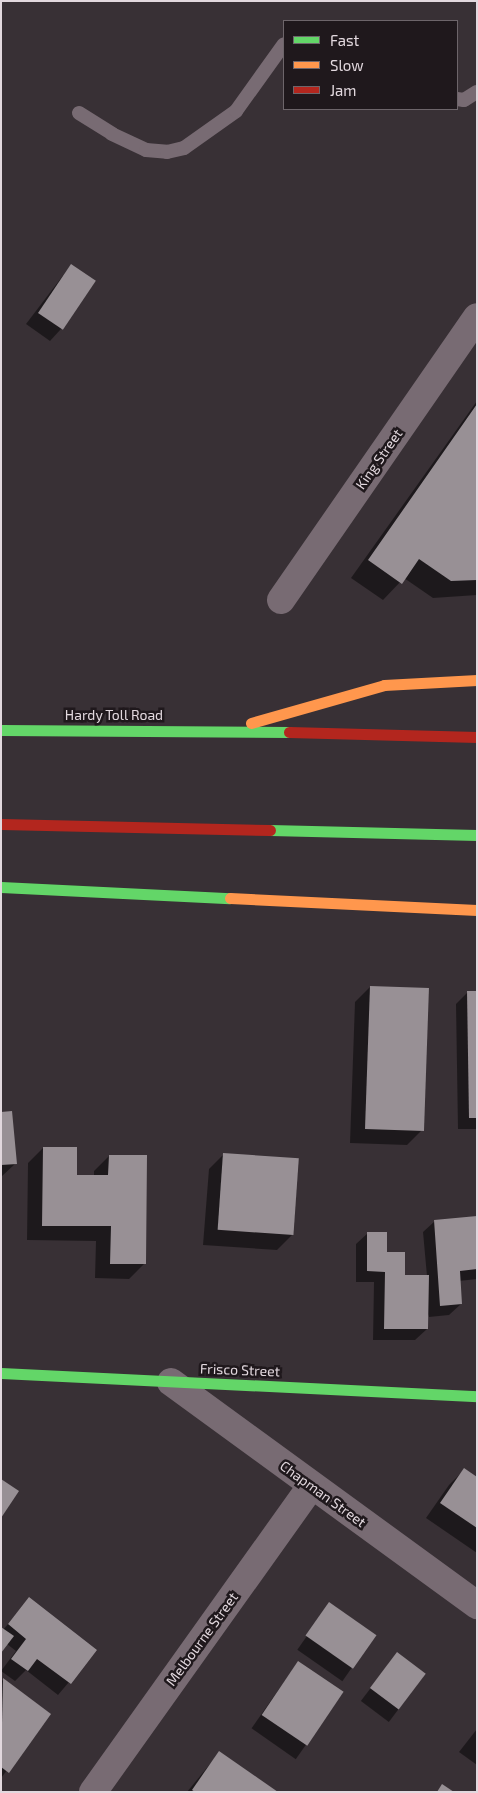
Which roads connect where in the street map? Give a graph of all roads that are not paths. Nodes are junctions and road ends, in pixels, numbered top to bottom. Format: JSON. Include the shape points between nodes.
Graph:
{"nodes":[{"id":1,"x":283,"y":45,"type":"edge"},
{"id":2,"x":477,"y":92,"type":"edge"},
{"id":3,"x":458,"y":99,"type":"edge"},
{"id":4,"x":79,"y":113,"type":"dead end"},
{"id":5,"x":477,"y":317,"type":"edge"},
{"id":6,"x":281,"y":600,"type":"dead end"},
{"id":7,"x":477,"y":680,"type":"edge"},
{"id":8,"x":1,"y":730,"type":"edge"},
{"id":9,"x":226,"y":730,"type":"junction"},
{"id":10,"x":477,"y":738,"type":"edge"},
{"id":11,"x":1,"y":824,"type":"edge"},
{"id":12,"x":477,"y":835,"type":"edge"},
{"id":13,"x":1,"y":887,"type":"edge"},
{"id":14,"x":477,"y":910,"type":"edge"},
{"id":15,"x":1,"y":1373,"type":"edge"},
{"id":16,"x":171,"y":1382,"type":"junction"},
{"id":17,"x":477,"y":1396,"type":"edge"},
{"id":18,"x":311,"y":1486,"type":"junction"},
{"id":19,"x":477,"y":1605,"type":"edge"},
{"id":20,"x":92,"y":1792,"type":"edge"}],
"edges":[{"from":1,"to":4,"type":"lane","via":[[236,112],[184,148],[167,152],[146,150]]},
{"from":2,"to":3,"type":"lane","via":[[464,100]]},
{"from":5,"to":6,"type":"street","name":"King Street"},
{"from":7,"to":9,"type":"main road","via":[[384,685]]},
{"from":8,"to":9,"type":"main road","name":"Hardy Toll Road"},
{"from":9,"to":10,"type":"main road"},
{"from":11,"to":12,"type":"main road"},
{"from":13,"to":14,"type":"main road"},
{"from":15,"to":16,"type":"main road","name":"Frisco Street"},
{"from":16,"to":17,"type":"main road","name":"Frisco Street"},
{"from":16,"to":18,"type":"street","name":"Chapman Street"},
{"from":18,"to":19,"type":"street","name":"Chapman Street"},
{"from":18,"to":20,"type":"street","name":"Melbourne Street"}]}
